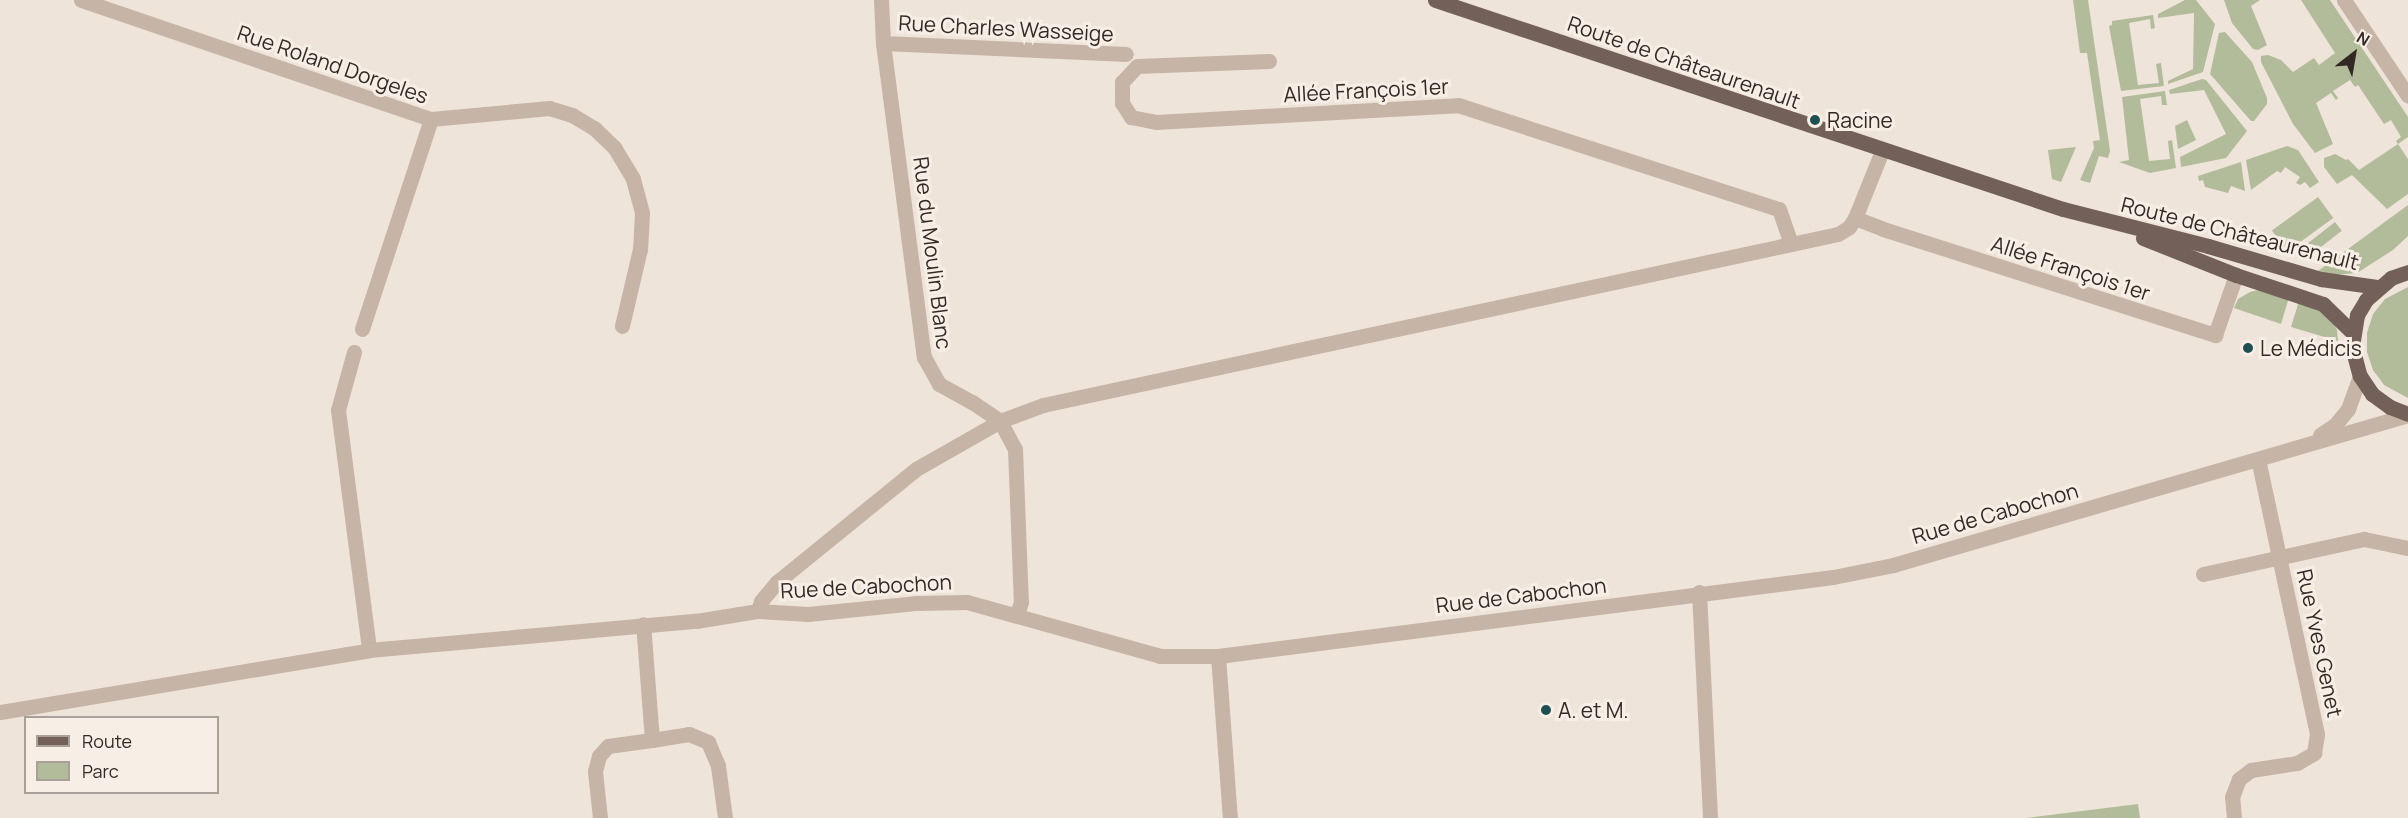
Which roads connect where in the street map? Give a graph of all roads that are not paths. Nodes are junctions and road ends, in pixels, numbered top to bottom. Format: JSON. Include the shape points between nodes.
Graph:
{"nodes":[{"id":1,"x":81,"y":0,"type":"edge"},
{"id":2,"x":881,"y":0,"type":"edge"},
{"id":3,"x":1435,"y":0,"type":"edge"},
{"id":4,"x":2344,"y":0,"type":"edge"},
{"id":5,"x":883,"y":43,"type":"junction"},
{"id":6,"x":1126,"y":54,"type":"dead end"},
{"id":7,"x":1269,"y":61,"type":"dead end"},
{"id":8,"x":2408,"y":96,"type":"edge"},
{"id":9,"x":431,"y":119,"type":"junction"},
{"id":10,"x":1882,"y":151,"type":"junction"},
{"id":11,"x":1855,"y":218,"type":"junction"},
{"id":12,"x":2092,"y":218,"type":"junction"},
{"id":13,"x":1791,"y":244,"type":"junction"},
{"id":14,"x":2407,"y":271,"type":"edge"},
{"id":15,"x":2236,"y":275,"type":"junction"},
{"id":16,"x":2378,"y":286,"type":"junction"},
{"id":17,"x":622,"y":326,"type":"dead end"},
{"id":18,"x":362,"y":329,"type":"dead end"},
{"id":19,"x":2352,"y":332,"type":"junction"},
{"id":20,"x":354,"y":352,"type":"dead end"},
{"id":21,"x":2360,"y":376,"type":"junction"},
{"id":22,"x":2408,"y":414,"type":"edge"},
{"id":23,"x":1000,"y":421,"type":"junction"},
{"id":24,"x":2308,"y":444,"type":"junction"},
{"id":25,"x":2258,"y":459,"type":"junction"},
{"id":26,"x":2408,"y":548,"type":"edge"},
{"id":27,"x":2281,"y":556,"type":"junction"},
{"id":28,"x":2203,"y":574,"type":"dead end"},
{"id":29,"x":1699,"y":592,"type":"junction"},
{"id":30,"x":758,"y":611,"type":"junction"},
{"id":31,"x":1017,"y":614,"type":"junction"},
{"id":32,"x":643,"y":624,"type":"junction"},
{"id":33,"x":369,"y":650,"type":"junction"},
{"id":34,"x":1218,"y":656,"type":"junction"},
{"id":35,"x":0,"y":712,"type":"edge"},
{"id":36,"x":652,"y":740,"type":"junction"},
{"id":37,"x":600,"y":818,"type":"edge"},
{"id":38,"x":724,"y":818,"type":"edge"},
{"id":39,"x":1230,"y":818,"type":"edge"},
{"id":40,"x":1710,"y":818,"type":"edge"},
{"id":41,"x":2234,"y":818,"type":"edge"}],
"edges":[{"from":1,"to":9,"type":"street","name":"Rue Roland Dorgeles"},
{"from":2,"to":5,"type":"street","name":"Rue du Moulin Blanc"},
{"from":3,"to":10,"type":"main road","name":"Route de Châteaurenault"},
{"from":4,"to":8,"type":"street"},
{"from":5,"to":6,"type":"street","name":"Rue Charles Wasseige"},
{"from":5,"to":23,"type":"street","name":"Rue du Moulin Blanc","via":[[924,357],[939,384]]},
{"from":7,"to":13,"type":"street","name":"Allée François 1er","via":[[1137,66],[1122,82],[1122,103],[1131,117],[1156,122],[1458,105],[1779,209]]},
{"from":9,"to":17,"type":"street","via":[[549,108],[580,119],[614,147],[633,179],[642,213],[639,249]]},
{"from":9,"to":18,"type":"street","name":"Rue Roland Dorgeles"},
{"from":10,"to":11,"type":"street"},
{"from":10,"to":12,"type":"main road","name":"Route de Châteaurenault"},
{"from":11,"to":13,"type":"street","via":[[1838,234]]},
{"from":11,"to":15,"type":"street","name":"Allée François 1er","via":[[2215,335]]},
{"from":12,"to":15,"type":"main road","name":"Route de Châteaurenault"},
{"from":12,"to":16,"type":"main road","name":"Route de Châteaurenault","via":[[2321,279]]},
{"from":13,"to":23,"type":"street","via":[[1043,405]]},
{"from":14,"to":16,"type":"main road"},
{"from":15,"to":19,"type":"main road","name":"Route de Châteaurenault","via":[[2323,304]]},
{"from":16,"to":19,"type":"main road","via":[[2366,300]]},
{"from":19,"to":21,"type":"main road","via":[[2354,362]]},
{"from":20,"to":33,"type":"street","via":[[339,410]]},
{"from":21,"to":22,"type":"main road","via":[[2372,394]]},
{"from":21,"to":24,"type":"street","name":"Rue de Cabochon","via":[[2348,409],[2335,425]]},
{"from":22,"to":24,"type":"street","name":"Rue de Cabochon"},
{"from":23,"to":30,"type":"street","via":[[916,469],[777,582],[760,600]]},
{"from":23,"to":31,"type":"street","name":"Rue du Moulin Blanc","via":[[1015,450],[1021,602]]},
{"from":24,"to":25,"type":"street","name":"Rue de Cabochon"},
{"from":25,"to":27,"type":"street","name":"Rue Yves Genet"},
{"from":25,"to":29,"type":"street","name":"Rue de Cabochon","via":[[1893,565],[1833,577]]},
{"from":26,"to":27,"type":"street","via":[[2364,539]]},
{"from":27,"to":28,"type":"street"},
{"from":27,"to":41,"type":"street","name":"Rue Yves Genet","via":[[2318,734],[2314,753],[2296,763],[2251,770],[2239,779],[2232,797]]},
{"from":29,"to":34,"type":"street","name":"Rue de Cabochon"},
{"from":29,"to":40,"type":"street"},
{"from":30,"to":31,"type":"street","name":"Rue de Cabochon","via":[[808,614],[967,602]]},
{"from":30,"to":32,"type":"street","name":"Rue de Cabochon"},
{"from":31,"to":34,"type":"street","name":"Rue de Cabochon","via":[[1160,656]]},
{"from":32,"to":33,"type":"street","name":"Rue de Cabochon"},
{"from":32,"to":36,"type":"street"},
{"from":33,"to":35,"type":"street","name":"Rue de Cabochon"},
{"from":34,"to":39,"type":"street"},
{"from":36,"to":37,"type":"street","via":[[608,746],[599,756],[595,771]]},
{"from":36,"to":38,"type":"street","via":[[689,734],[708,742],[718,766]]}]}
